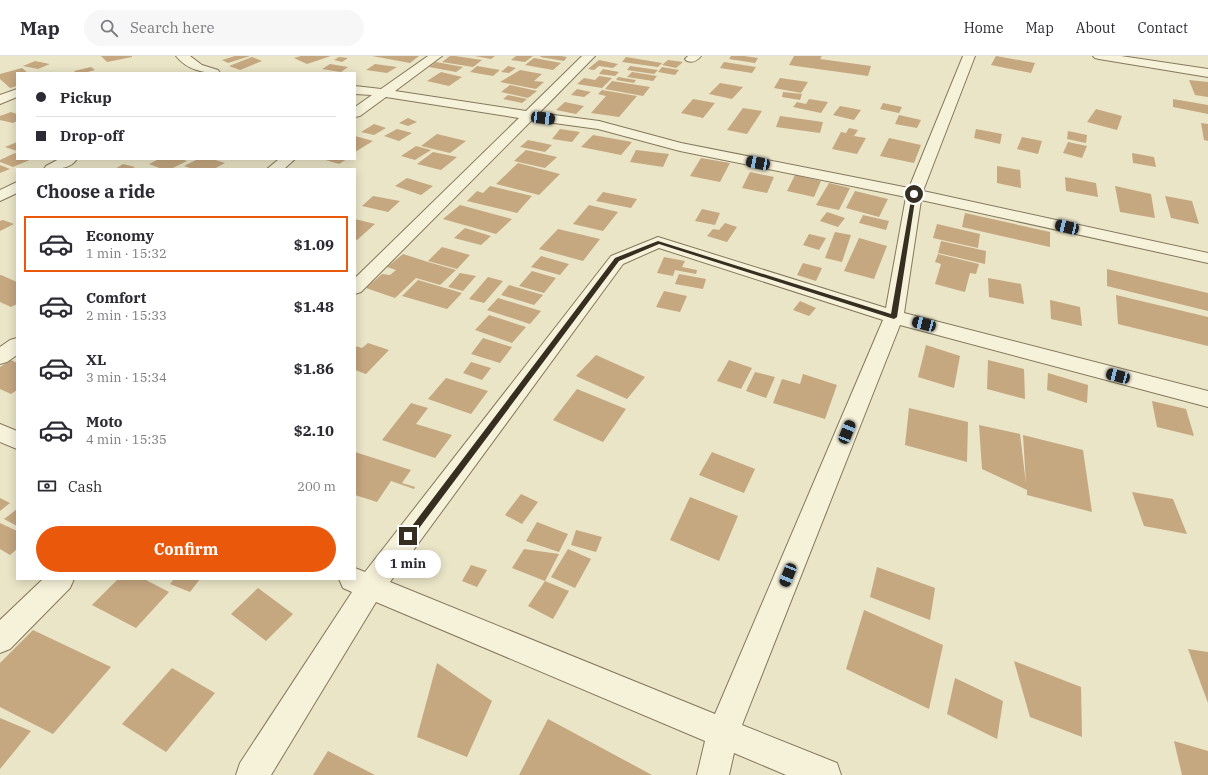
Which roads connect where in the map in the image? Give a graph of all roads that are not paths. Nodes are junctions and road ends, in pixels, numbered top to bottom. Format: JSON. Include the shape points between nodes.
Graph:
{"nodes":[{"id":1,"x":182,"y":56,"type":"edge"},
{"id":2,"x":436,"y":56,"type":"edge"},
{"id":3,"x":589,"y":56,"type":"edge"},
{"id":4,"x":969,"y":56,"type":"edge"},
{"id":5,"x":1099,"y":56,"type":"edge"},
{"id":6,"x":211,"y":72,"type":"edge"},
{"id":7,"x":1208,"y":73,"type":"edge"},
{"id":8,"x":356,"y":90,"type":"edge"},
{"id":9,"x":16,"y":93,"type":"edge"},
{"id":10,"x":384,"y":93,"type":"junction"},
{"id":11,"x":0,"y":100,"type":"edge"},
{"id":12,"x":356,"y":112,"type":"edge"},
{"id":13,"x":529,"y":116,"type":"junction"},
{"id":14,"x":68,"y":160,"type":"edge"},
{"id":15,"x":287,"y":160,"type":"edge"},
{"id":16,"x":53,"y":168,"type":"edge"},
{"id":17,"x":275,"y":168,"type":"edge"},
{"id":18,"x":16,"y":188,"type":"edge"},
{"id":19,"x":914,"y":194,"type":"junction"},
{"id":20,"x":0,"y":196,"type":"edge"},
{"id":21,"x":1208,"y":258,"type":"edge"},
{"id":22,"x":356,"y":287,"type":"edge"},
{"id":23,"x":894,"y":317,"type":"junction"},
{"id":24,"x":16,"y":347,"type":"edge"},
{"id":25,"x":0,"y":357,"type":"edge"},
{"id":26,"x":1208,"y":399,"type":"edge"},
{"id":27,"x":0,"y":433,"type":"edge"},
{"id":28,"x":16,"y":440,"type":"edge"},
{"id":29,"x":60,"y":580,"type":"edge"},
{"id":30,"x":361,"y":583,"type":"edge"},
{"id":31,"x":0,"y":639,"type":"edge"},
{"id":32,"x":723,"y":733,"type":"junction"},
{"id":33,"x":252,"y":775,"type":"edge"},
{"id":34,"x":713,"y":775,"type":"edge"},
{"id":35,"x":825,"y":775,"type":"edge"}],
"edges":[{"from":1,"to":6,"type":"street"},
{"from":2,"to":10,"type":"street"},
{"from":3,"to":13,"type":"street"},
{"from":4,"to":19,"type":"street"},
{"from":5,"to":7,"type":"street"},
{"from":8,"to":10,"type":"street"},
{"from":9,"to":11,"type":"street"},
{"from":10,"to":12,"type":"street"},
{"from":10,"to":13,"type":"street"},
{"from":13,"to":19,"type":"street","via":[[600,125],[680,147]]},
{"from":13,"to":22,"type":"street"},
{"from":14,"to":16,"type":"street"},
{"from":15,"to":17,"type":"street"},
{"from":18,"to":20,"type":"street"},
{"from":19,"to":21,"type":"street"},
{"from":19,"to":23,"type":"street"},
{"from":23,"to":26,"type":"street"},
{"from":23,"to":30,"type":"street","via":[[658,242],[617,260]]},
{"from":23,"to":32,"type":"street"},
{"from":24,"to":25,"type":"street"},
{"from":27,"to":28,"type":"street"},
{"from":29,"to":31,"type":"street"},
{"from":30,"to":32,"type":"street"},
{"from":30,"to":33,"type":"street"},
{"from":32,"to":34,"type":"street"},
{"from":32,"to":35,"type":"street"}]}
